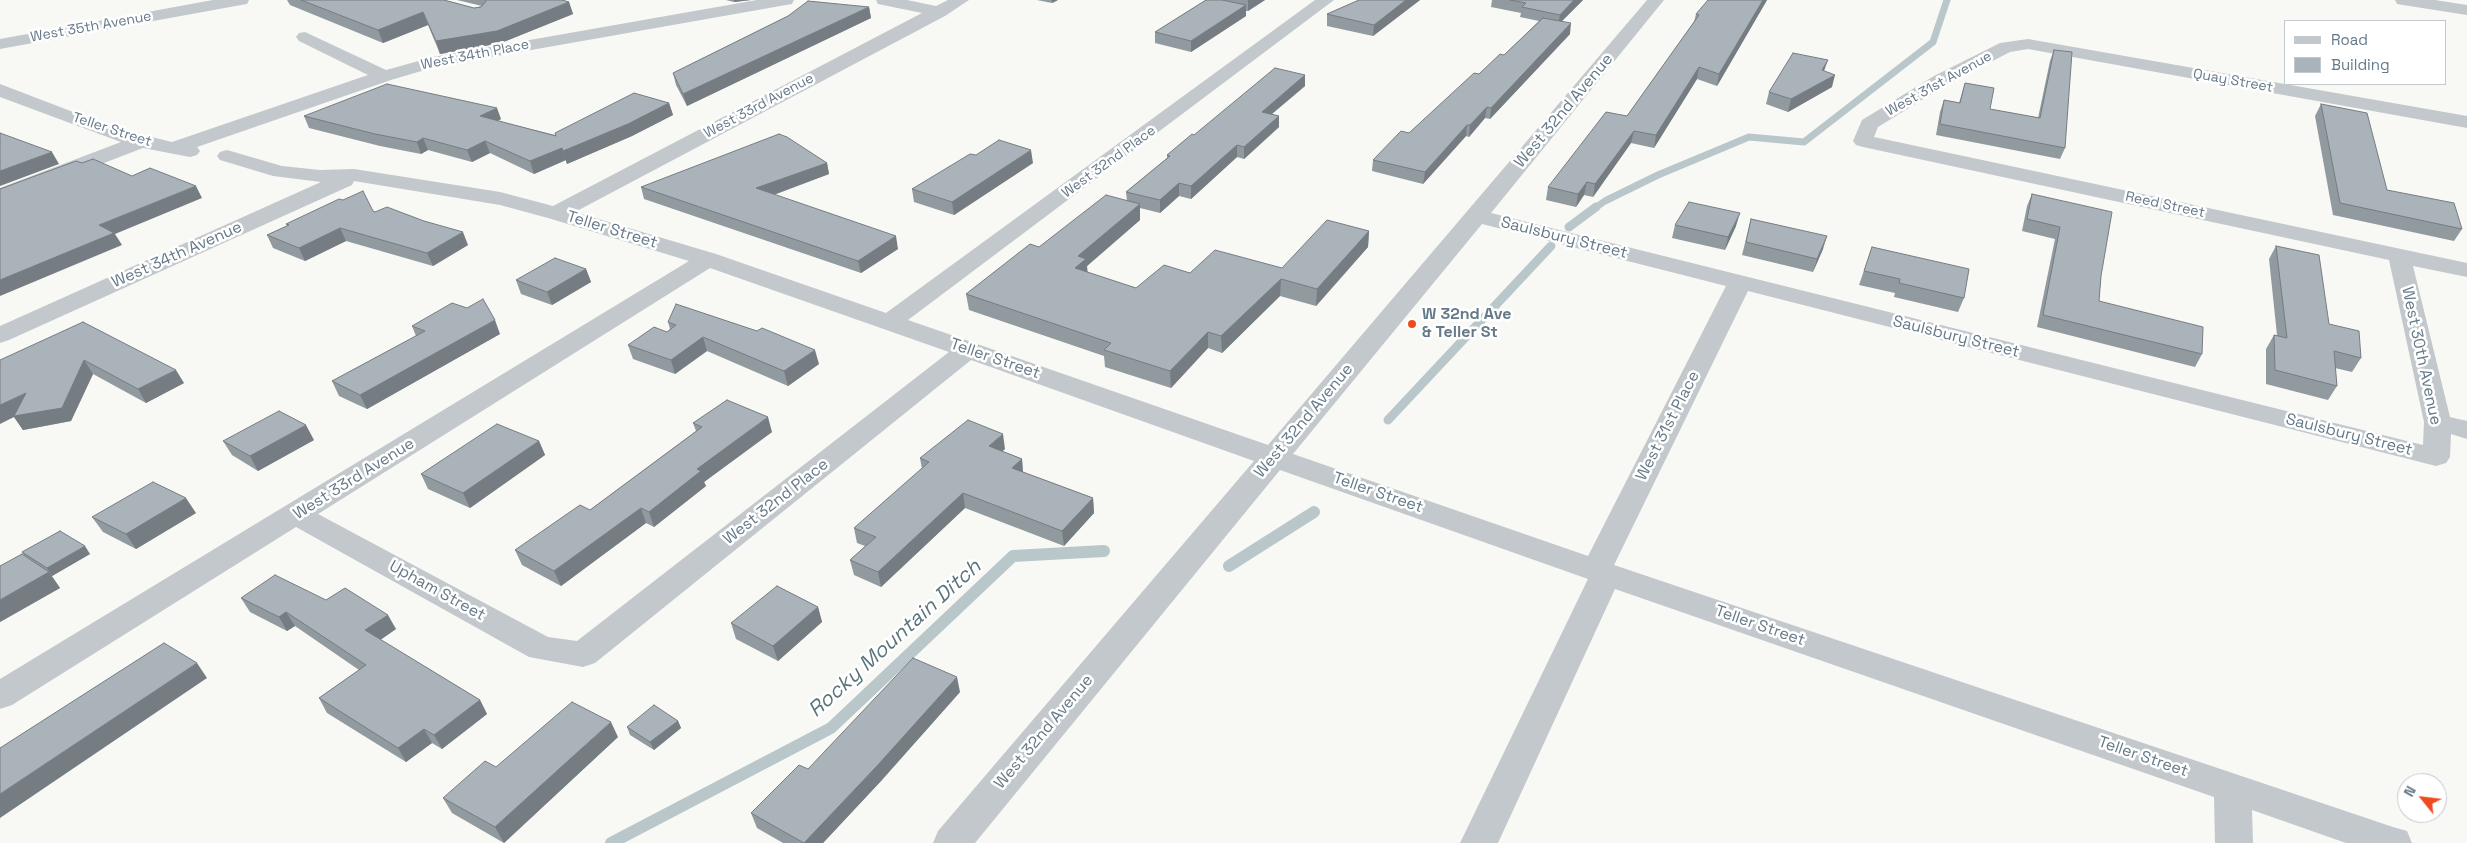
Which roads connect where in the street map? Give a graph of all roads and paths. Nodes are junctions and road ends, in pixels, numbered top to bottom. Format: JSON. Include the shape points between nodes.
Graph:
{"nodes":[{"id":1,"x":241,"y":0,"type":"edge"},
{"id":2,"x":786,"y":0,"type":"edge"},
{"id":3,"x":884,"y":0,"type":"edge"},
{"id":4,"x":961,"y":0,"type":"edge"},
{"id":5,"x":1326,"y":0,"type":"edge"},
{"id":6,"x":1656,"y":0,"type":"edge"},
{"id":7,"x":2403,"y":0,"type":"edge"},
{"id":8,"x":218,"y":2,"type":"edge"},
{"id":9,"x":2446,"y":3,"type":"edge"},
{"id":10,"x":2467,"y":10,"type":"edge"},
{"id":11,"x":939,"y":12,"type":"junction"},
{"id":12,"x":305,"y":37,"type":"dead end"},
{"id":13,"x":0,"y":44,"type":"edge"},
{"id":14,"x":2028,"y":44,"type":"joint"},
{"id":15,"x":384,"y":76,"type":"junction"},
{"id":16,"x":0,"y":90,"type":"edge"},
{"id":17,"x":2467,"y":122,"type":"edge"},
{"id":18,"x":1863,"y":141,"type":"joint"},
{"id":19,"x":141,"y":142,"type":"junction"},
{"id":20,"x":173,"y":148,"type":"junction"},
{"id":21,"x":354,"y":175,"type":"junction"},
{"id":22,"x":0,"y":196,"type":"edge"},
{"id":23,"x":556,"y":213,"type":"junction"},
{"id":24,"x":1477,"y":216,"type":"junction"},
{"id":25,"x":2399,"y":255,"type":"junction"},
{"id":26,"x":708,"y":259,"type":"junction"},
{"id":27,"x":2467,"y":270,"type":"edge"},
{"id":28,"x":1740,"y":283,"type":"junction"},
{"id":29,"x":890,"y":322,"type":"junction"},
{"id":30,"x":0,"y":335,"type":"edge"},
{"id":31,"x":969,"y":349,"type":"junction"},
{"id":32,"x":2438,"y":422,"type":"junction"},
{"id":33,"x":2467,"y":430,"type":"edge"},
{"id":34,"x":1274,"y":456,"type":"junction"},
{"id":35,"x":2436,"y":457,"type":"joint"},
{"id":36,"x":297,"y":515,"type":"junction"},
{"id":37,"x":1601,"y":572,"type":"junction"},
{"id":38,"x":583,"y":654,"type":"joint"},
{"id":39,"x":0,"y":696,"type":"edge"},
{"id":40,"x":2232,"y":788,"type":"junction"},
{"id":41,"x":952,"y":843,"type":"edge"},
{"id":42,"x":1479,"y":843,"type":"edge"},
{"id":43,"x":2234,"y":843,"type":"edge"},
{"id":44,"x":2392,"y":843,"type":"edge"}],
"edges":[{"from":1,"to":8,"type":"street","name":"West 35th Avenue"},
{"from":2,"to":15,"type":"street","name":"West 34th Place","via":[[455,57]]},
{"from":3,"to":11,"type":"street"},
{"from":4,"to":11,"type":"street","name":"West 33rd Avenue"},
{"from":5,"to":29,"type":"street","name":"West 32nd Place"},
{"from":6,"to":24,"type":"street","name":"West 32nd Avenue"},
{"from":7,"to":9,"type":"street"},
{"from":8,"to":13,"type":"street","name":"West 35th Avenue"},
{"from":9,"to":10,"type":"street"},
{"from":11,"to":23,"type":"street","name":"West 33rd Avenue"},
{"from":12,"to":15,"type":"street"},
{"from":14,"to":17,"type":"street","name":"Quay Street"},
{"from":14,"to":18,"type":"street","name":"West 31st Avenue","via":[[2006,47],[1941,80],[1869,124]]},
{"from":15,"to":20,"type":"street","name":"West 34th Place"},
{"from":16,"to":19,"type":"street","name":"Teller Street"},
{"from":18,"to":25,"type":"street","name":"Reed Street"},
{"from":19,"to":20,"type":"street","name":"Teller Street"},
{"from":19,"to":22,"type":"street"},
{"from":20,"to":21,"type":"street","name":"Teller Street","via":[[227,156],[280,172]]},
{"from":21,"to":23,"type":"street","name":"Teller Street","via":[[500,199]]},
{"from":21,"to":30,"type":"street","name":"West 34th Avenue"},
{"from":23,"to":26,"type":"street","name":"Teller Street"},
{"from":24,"to":28,"type":"street","name":"Saulsbury Street"},
{"from":24,"to":34,"type":"street","name":"West 32nd Avenue"},
{"from":25,"to":27,"type":"street","name":"Reed Street"},
{"from":25,"to":32,"type":"street","name":"West 30th Avenue"},
{"from":26,"to":29,"type":"street","name":"Teller Street"},
{"from":26,"to":36,"type":"street","name":"West 33rd Avenue"},
{"from":28,"to":35,"type":"street","name":"Saulsbury Street"},
{"from":28,"to":37,"type":"street","name":"West 31st Place"},
{"from":29,"to":31,"type":"street","name":"Teller Street"},
{"from":31,"to":34,"type":"street","name":"Teller Street"},
{"from":31,"to":38,"type":"street","name":"West 32nd Place"},
{"from":32,"to":33,"type":"street"},
{"from":32,"to":35,"type":"street","name":"West 30th Avenue"},
{"from":34,"to":37,"type":"street","name":"Teller Street"},
{"from":34,"to":41,"type":"street","name":"West 32nd Avenue"},
{"from":36,"to":38,"type":"street","name":"Upham Street","via":[[540,648]]},
{"from":36,"to":39,"type":"street","name":"West 33rd Avenue"},
{"from":37,"to":40,"type":"street","name":"Teller Street"},
{"from":37,"to":42,"type":"street","name":"West 31st Place"},
{"from":40,"to":43,"type":"street"},
{"from":40,"to":44,"type":"street","name":"Teller Street"}]}
